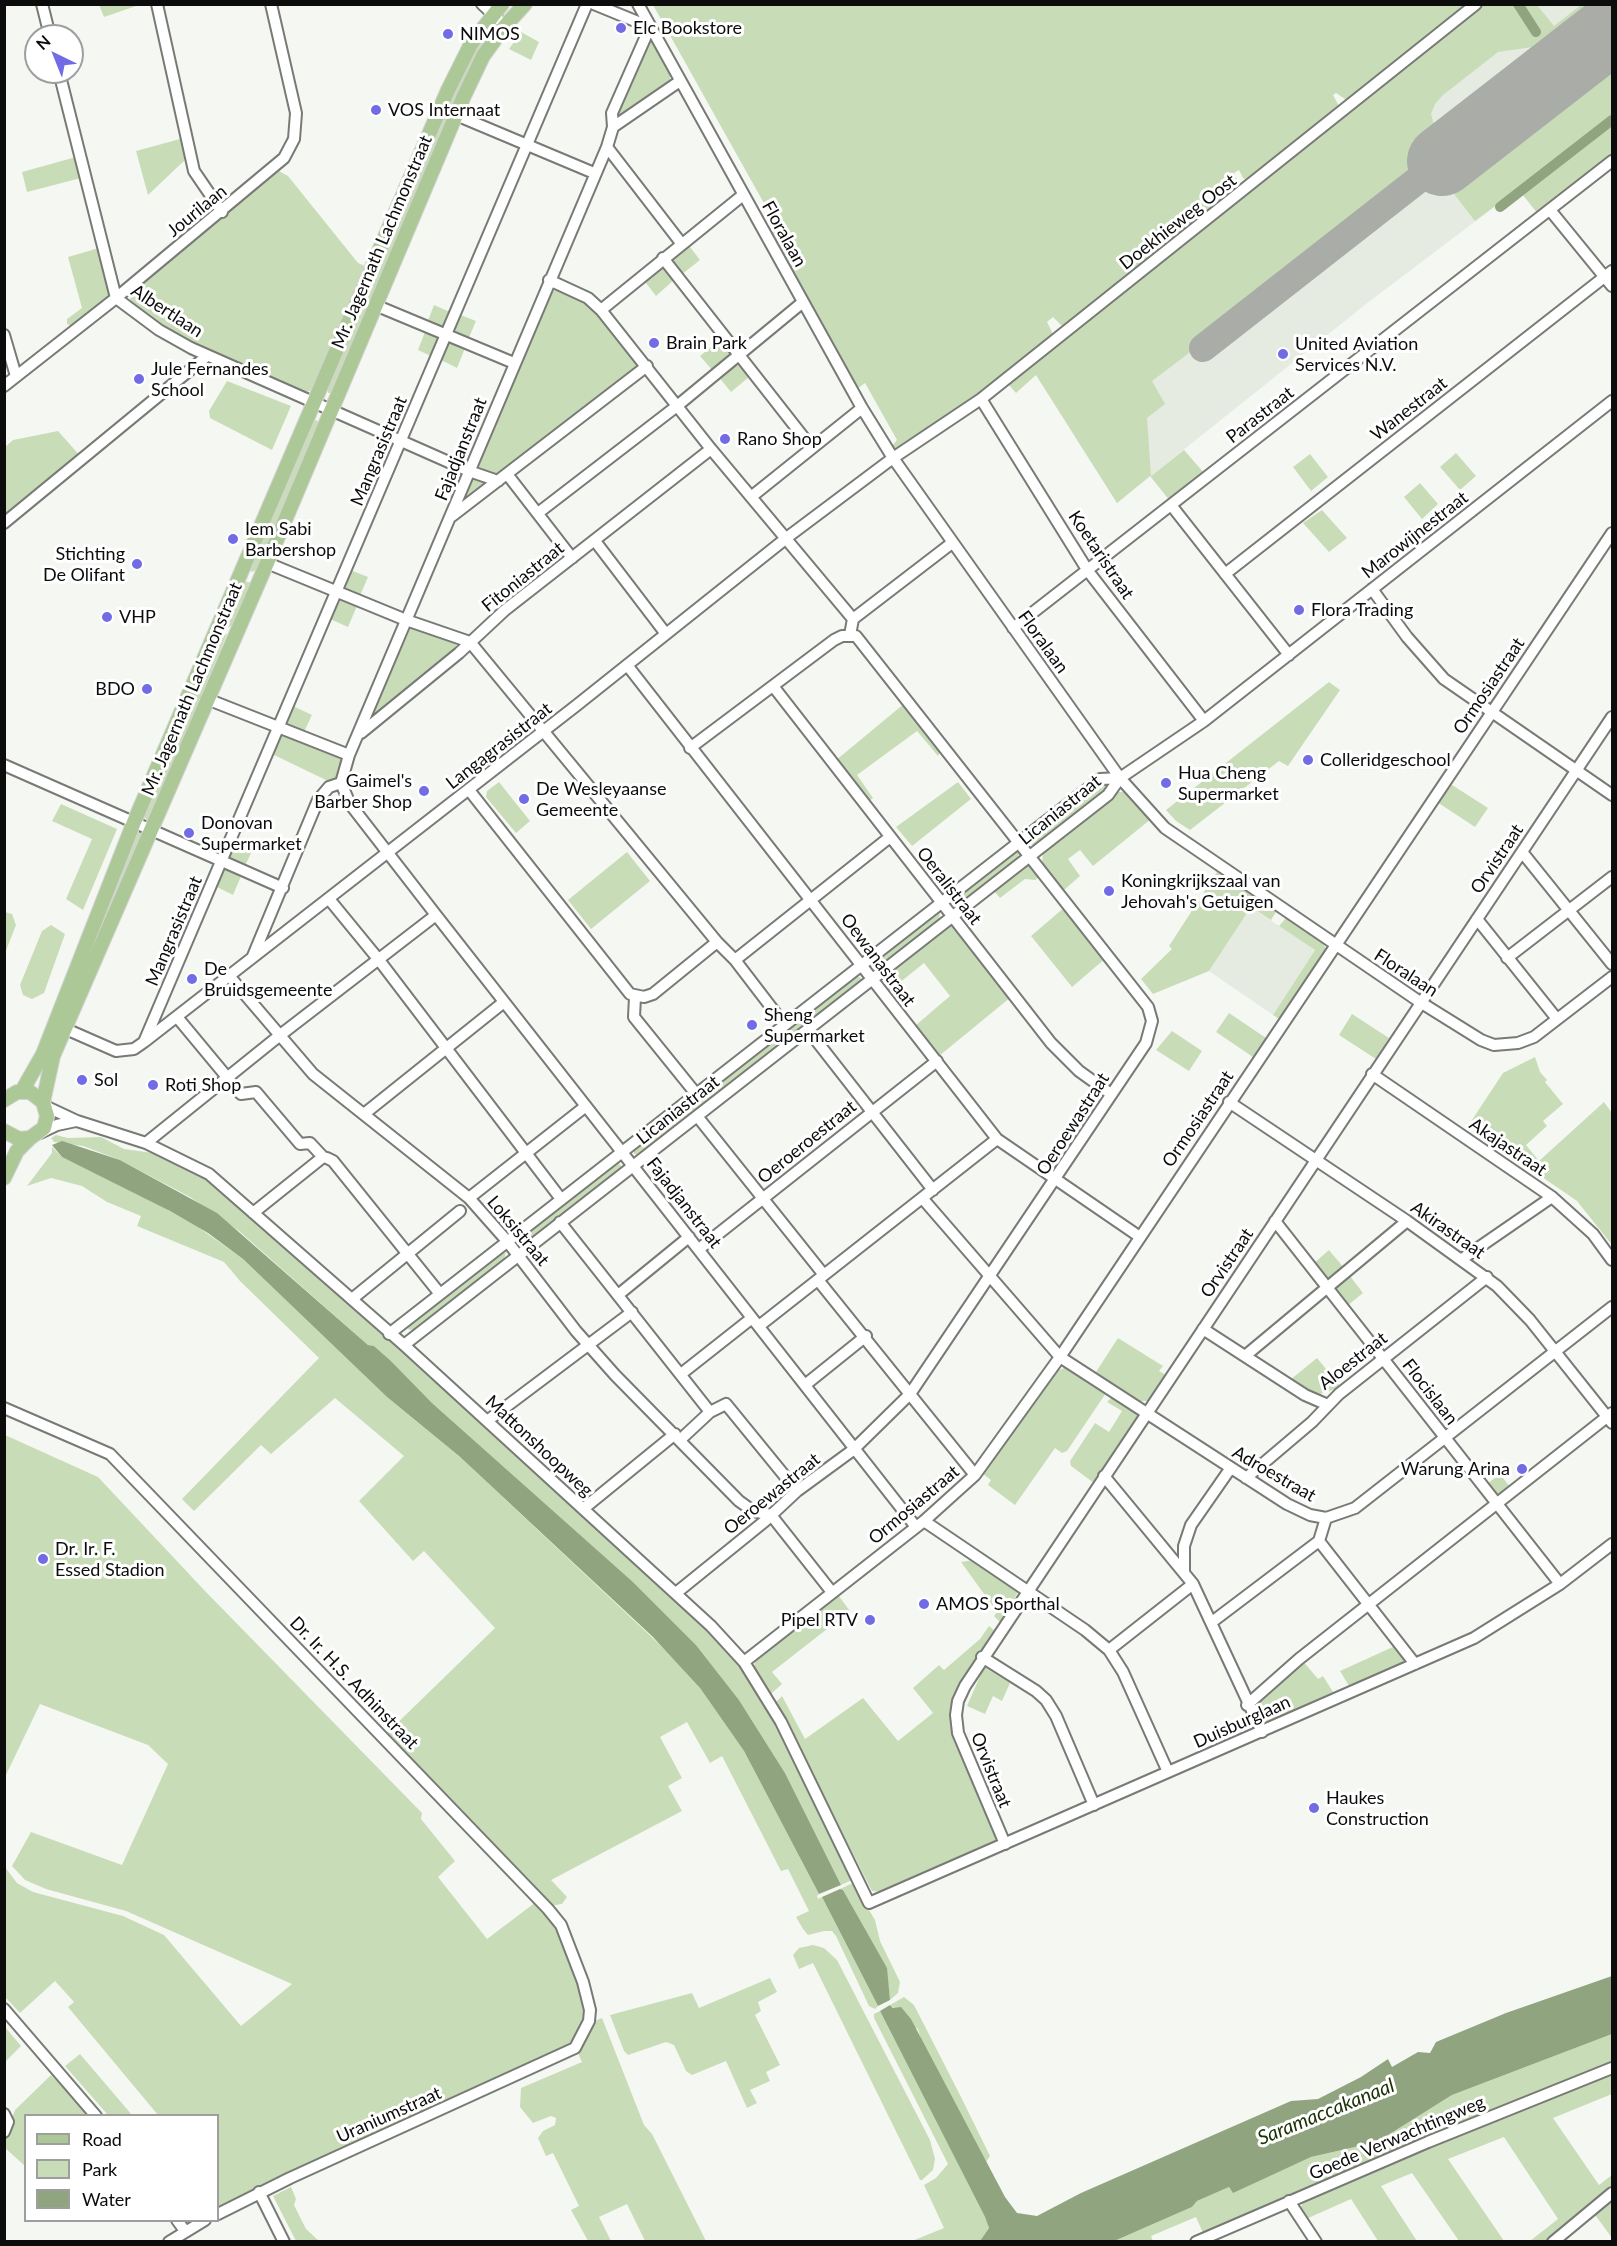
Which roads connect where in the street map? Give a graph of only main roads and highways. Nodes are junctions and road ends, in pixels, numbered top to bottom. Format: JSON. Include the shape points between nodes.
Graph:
{"nodes":[{"id":1,"x":525,"y":4,"type":"edge"},
{"id":2,"x":498,"y":10,"type":"edge"},
{"id":3,"x":241,"y":574,"type":"junction"},
{"id":4,"x":259,"y":581,"type":"junction"},
{"id":5,"x":218,"y":629,"type":"junction"},
{"id":6,"x":235,"y":635,"type":"junction"},
{"id":7,"x":96,"y":939,"type":"junction"},
{"id":8,"x":59,"y":1026,"type":"junction"},
{"id":9,"x":14,"y":1091,"type":"edge"},
{"id":10,"x":4,"y":1100,"type":"edge"},
{"id":11,"x":44,"y":1104,"type":"junction"},
{"id":12,"x":4,"y":1131,"type":"edge"},
{"id":13,"x":34,"y":1137,"type":"junction"},
{"id":14,"x":4,"y":1178,"type":"edge"}],
"edges":[{"from":1,"to":4,"type":"main road","name":"Mr. Jagernath Lachmonstraat","via":[[483,56]]},
{"from":2,"to":3,"type":"main road","name":"Mr. Jagernath Lachmonstraat","via":[[471,44],[448,90]]},
{"from":3,"to":4,"type":"main road"},
{"from":3,"to":5,"type":"main road","name":"Mr. Jagernath Lachmonstraat"},
{"from":4,"to":6,"type":"main road","name":"Mr. Jagernath Lachmonstraat"},
{"from":5,"to":6,"type":"main road"},
{"from":5,"to":7,"type":"main road","name":"Mr. Jagernath Lachmonstraat","via":[[134,822]]},
{"from":6,"to":7,"type":"main road","name":"Mr. Jagernath Lachmonstraat","via":[[150,830]]},
{"from":7,"to":8,"type":"main road","name":"Mr. Jagernath Lachmonstraat"},
{"from":8,"to":9,"type":"main road","name":"Mr. Jagernath Lachmonstraat"},
{"from":8,"to":11,"type":"main road","name":"Mr. Jagernath Lachmonstraat"},
{"from":9,"to":10,"type":"main road"},
{"from":9,"to":11,"type":"main road","via":[[30,1092]]},
{"from":11,"to":13,"type":"main road","name":"Mr. Jagernath Lachmonstraat","via":[[46,1122]]},
{"from":12,"to":13,"type":"main road","via":[[19,1139]]},
{"from":13,"to":14,"type":"main road","via":[[16,1151]]}]}
